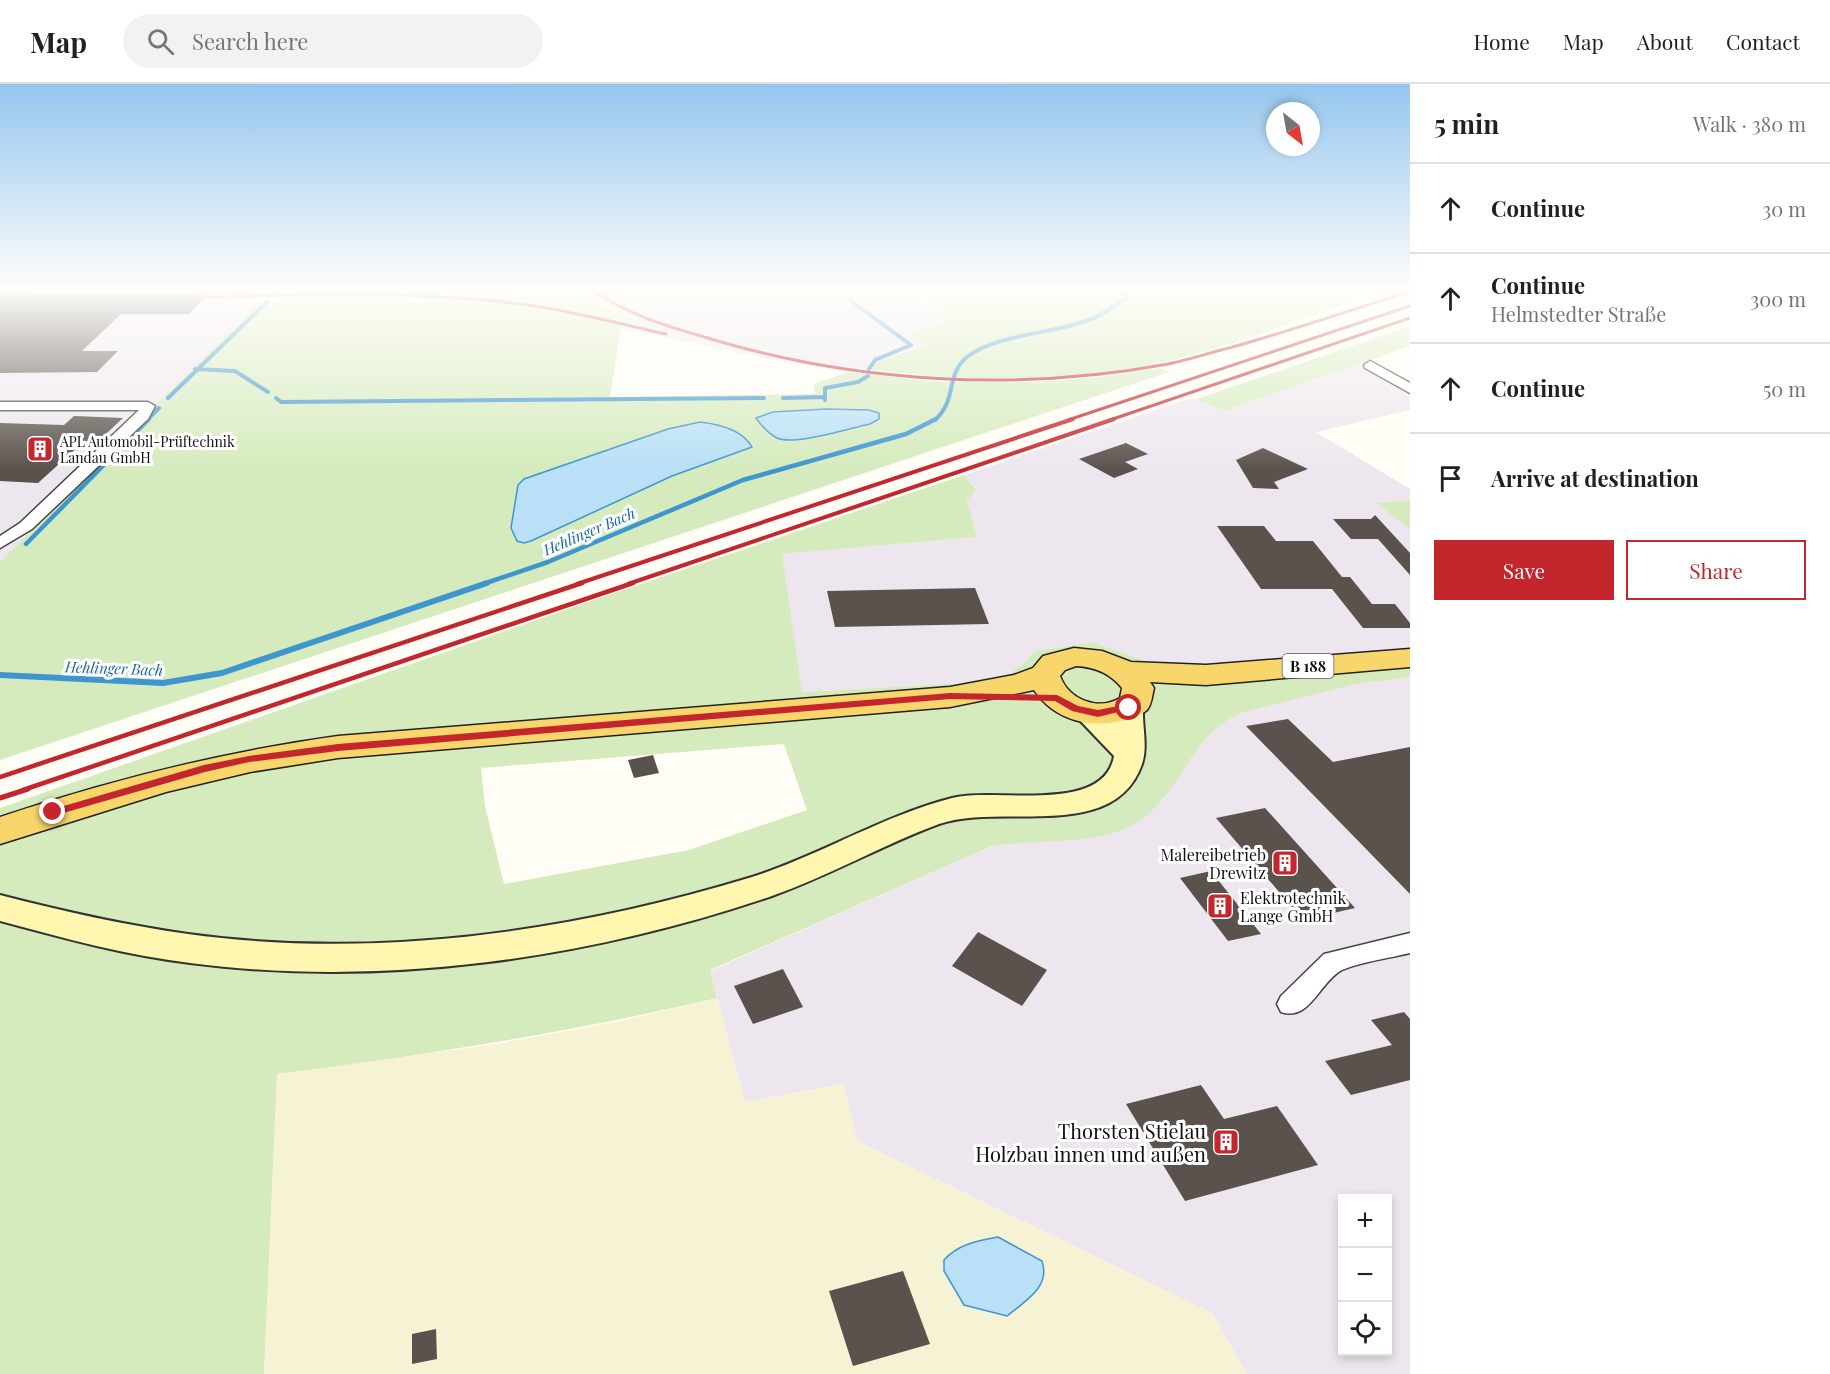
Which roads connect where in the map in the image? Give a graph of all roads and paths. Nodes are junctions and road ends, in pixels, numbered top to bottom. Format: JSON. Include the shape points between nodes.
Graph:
{"nodes":[{"id":1,"x":1370,"y":365,"type":"dead end"},
{"id":2,"x":1410,"y":389,"type":"edge"},
{"id":3,"x":0,"y":406,"type":"edge"},
{"id":4,"x":0,"y":543,"type":"edge"},
{"id":5,"x":1410,"y":658,"type":"edge"},
{"id":6,"x":1050,"y":687,"type":"junction"},
{"id":7,"x":1131,"y":692,"type":"junction"},
{"id":8,"x":1086,"y":712,"type":"junction"},
{"id":9,"x":1129,"y":754,"type":"junction"},
{"id":10,"x":0,"y":831,"type":"edge"},
{"id":11,"x":0,"y":908,"type":"edge"},
{"id":12,"x":1410,"y":943,"type":"edge"},
{"id":13,"x":1291,"y":1004,"type":"dead end"}],
"edges":[{"from":1,"to":2,"type":"street"},
{"from":3,"to":4,"type":"street","via":[[148,406],[143,416],[26,526]]},
{"from":5,"to":7,"type":"main road","number":"B 188","via":[[1206,675]]},
{"from":6,"to":7,"type":"main road","via":[[1054,663],[1074,657],[1101,660]]},
{"from":6,"to":8,"type":"main road"},
{"from":6,"to":10,"type":"main road","via":[[338,747],[249,759],[113,793]]},
{"from":7,"to":8,"type":"main road","via":[[1110,713]]},
{"from":7,"to":9,"type":"main road"},
{"from":8,"to":9,"type":"main road"},
{"from":9,"to":11,"type":"main road","via":[[1122,778],[1111,790],[1081,803],[956,807],[762,886],[656,916],[538,942],[435,956],[274,958],[132,942]]},
{"from":12,"to":13,"type":"street","via":[[1333,962]]}]}
